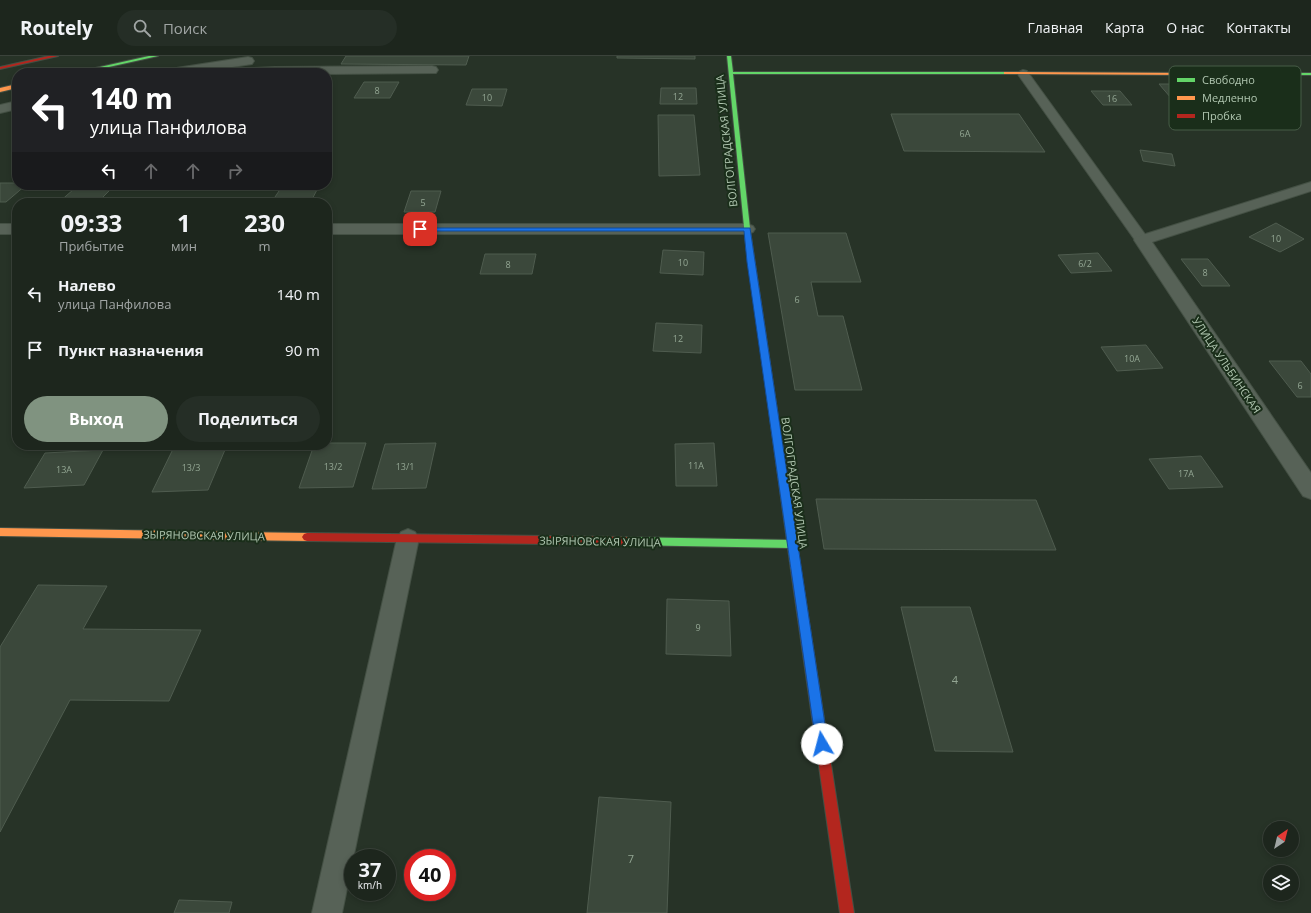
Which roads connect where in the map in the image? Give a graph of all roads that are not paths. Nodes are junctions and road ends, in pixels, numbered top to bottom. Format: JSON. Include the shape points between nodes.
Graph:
{"nodes":[{"id":1,"x":56,"y":56,"type":"edge"},
{"id":2,"x":156,"y":56,"type":"edge"},
{"id":3,"x":729,"y":56,"type":"edge"},
{"id":4,"x":261,"y":59,"type":"dead end"},
{"id":5,"x":0,"y":68,"type":"edge"},
{"id":6,"x":99,"y":68,"type":"edge"},
{"id":7,"x":202,"y":68,"type":"edge"},
{"id":8,"x":432,"y":70,"type":"dead end"},
{"id":9,"x":332,"y":71,"type":"edge"},
{"id":10,"x":731,"y":73,"type":"junction"},
{"id":11,"x":1023,"y":73,"type":"junction"},
{"id":12,"x":1169,"y":74,"type":"edge"},
{"id":13,"x":1301,"y":74,"type":"edge"},
{"id":14,"x":1311,"y":74,"type":"edge"},
{"id":15,"x":12,"y":87,"type":"edge"},
{"id":16,"x":0,"y":90,"type":"edge"},
{"id":17,"x":12,"y":106,"type":"edge"},
{"id":18,"x":0,"y":109,"type":"edge"},
{"id":19,"x":1311,"y":186,"type":"edge"},
{"id":20,"x":0,"y":229,"type":"edge"},
{"id":21,"x":12,"y":229,"type":"edge"},
{"id":22,"x":332,"y":229,"type":"edge"},
{"id":23,"x":747,"y":229,"type":"junction"},
{"id":24,"x":1142,"y":240,"type":"junction"},
{"id":25,"x":1311,"y":490,"type":"edge"},
{"id":26,"x":0,"y":532,"type":"edge"},
{"id":27,"x":408,"y":538,"type":"junction"},
{"id":28,"x":792,"y":544,"type":"junction"},
{"id":29,"x":327,"y":913,"type":"edge"},
{"id":30,"x":847,"y":913,"type":"edge"}],
"edges":[{"from":1,"to":5,"type":"street"},
{"from":2,"to":6,"type":"street"},
{"from":3,"to":10,"type":"street","name":"ВОЛГОГРАДСКАЯ УЛИЦА"},
{"from":4,"to":7,"type":"street"},
{"from":8,"to":9,"type":"street"},
{"from":10,"to":11,"type":"street"},
{"from":10,"to":23,"type":"street","name":"ВОЛГОГРАДСКАЯ УЛИЦА"},
{"from":11,"to":12,"type":"street"},
{"from":11,"to":24,"type":"lane","name":"УЛИЦА УЛЬБИНСКАЯ"},
{"from":13,"to":14,"type":"street"},
{"from":15,"to":16,"type":"street"},
{"from":17,"to":18,"type":"street"},
{"from":19,"to":24,"type":"street"},
{"from":20,"to":21,"type":"street"},
{"from":22,"to":23,"type":"street"},
{"from":23,"to":28,"type":"street","name":"ВОЛГОГРАДСКАЯ УЛИЦА"},
{"from":24,"to":25,"type":"street","name":"УЛИЦА УЛЬБИНСКАЯ"},
{"from":26,"to":27,"type":"street","name":"ЗЫРЯНОВСКАЯ УЛИЦА"},
{"from":27,"to":28,"type":"street","name":"ЗЫРЯНОВСКАЯ УЛИЦА"},
{"from":27,"to":29,"type":"lane"},
{"from":28,"to":30,"type":"street","name":"ВОЛГОГРАДСКАЯ УЛИЦА"}]}
